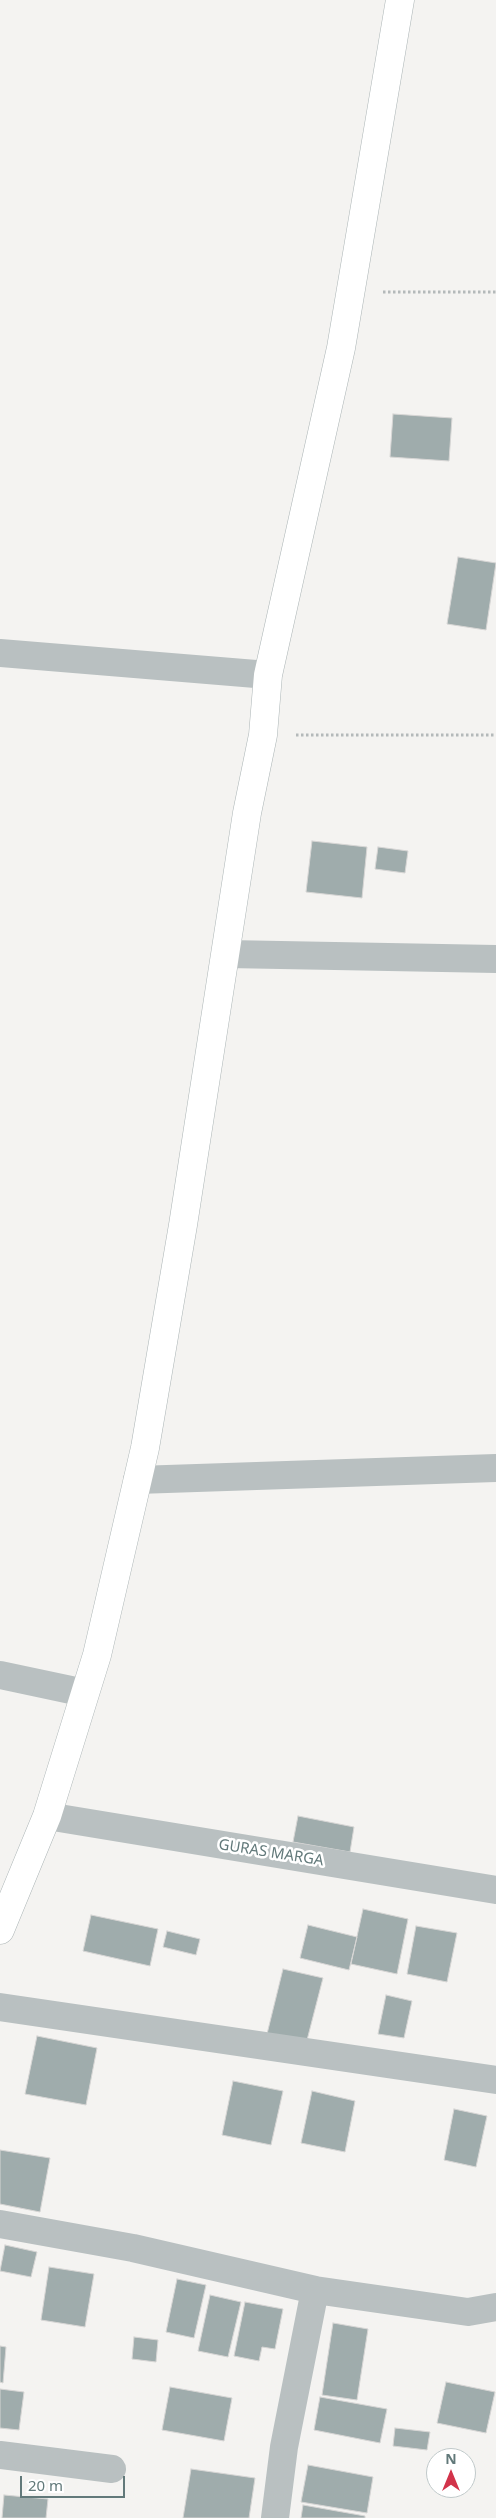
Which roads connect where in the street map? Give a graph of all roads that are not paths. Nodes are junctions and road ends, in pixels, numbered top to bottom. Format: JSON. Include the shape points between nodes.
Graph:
{"nodes":[{"id":1,"x":400,"y":0,"type":"edge"},
{"id":2,"x":0,"y":653,"type":"edge"},
{"id":3,"x":268,"y":675,"type":"junction"},
{"id":4,"x":227,"y":954,"type":"junction"},
{"id":5,"x":496,"y":959,"type":"edge"},
{"id":6,"x":496,"y":1468,"type":"edge"},
{"id":7,"x":137,"y":1480,"type":"junction"},
{"id":8,"x":0,"y":1675,"type":"edge"},
{"id":9,"x":85,"y":1693,"type":"junction"},
{"id":10,"x":47,"y":1816,"type":"junction"},
{"id":11,"x":496,"y":1890,"type":"edge"},
{"id":12,"x":0,"y":1930,"type":"edge"},
{"id":13,"x":0,"y":2007,"type":"edge"},
{"id":14,"x":496,"y":2080,"type":"edge"},
{"id":15,"x":0,"y":2224,"type":"edge"},
{"id":16,"x":315,"y":2290,"type":"junction"},
{"id":17,"x":496,"y":2306,"type":"edge"},
{"id":18,"x":0,"y":2455,"type":"edge"},
{"id":19,"x":112,"y":2469,"type":"dead end"},
{"id":20,"x":275,"y":2518,"type":"edge"}],
"edges":[{"from":1,"to":3,"type":"main road","via":[[341,348]]},
{"from":2,"to":3,"type":"street"},
{"from":3,"to":4,"type":"main road","via":[[263,735],[247,813]]},
{"from":4,"to":5,"type":"street"},
{"from":4,"to":7,"type":"main road","via":[[180,1244]]},
{"from":6,"to":7,"type":"street"},
{"from":7,"to":9,"type":"main road","via":[[97,1655]]},
{"from":8,"to":9,"type":"street"},
{"from":9,"to":10,"type":"main road"},
{"from":10,"to":11,"type":"street","name":"GURAS MARGA"},
{"from":10,"to":12,"type":"main road"},
{"from":13,"to":14,"type":"street"},
{"from":15,"to":16,"type":"street","via":[[133,2248]]},
{"from":16,"to":17,"type":"street","via":[[468,2312]]},
{"from":16,"to":20,"type":"street","via":[[284,2447]]},
{"from":18,"to":19,"type":"street"}]}
